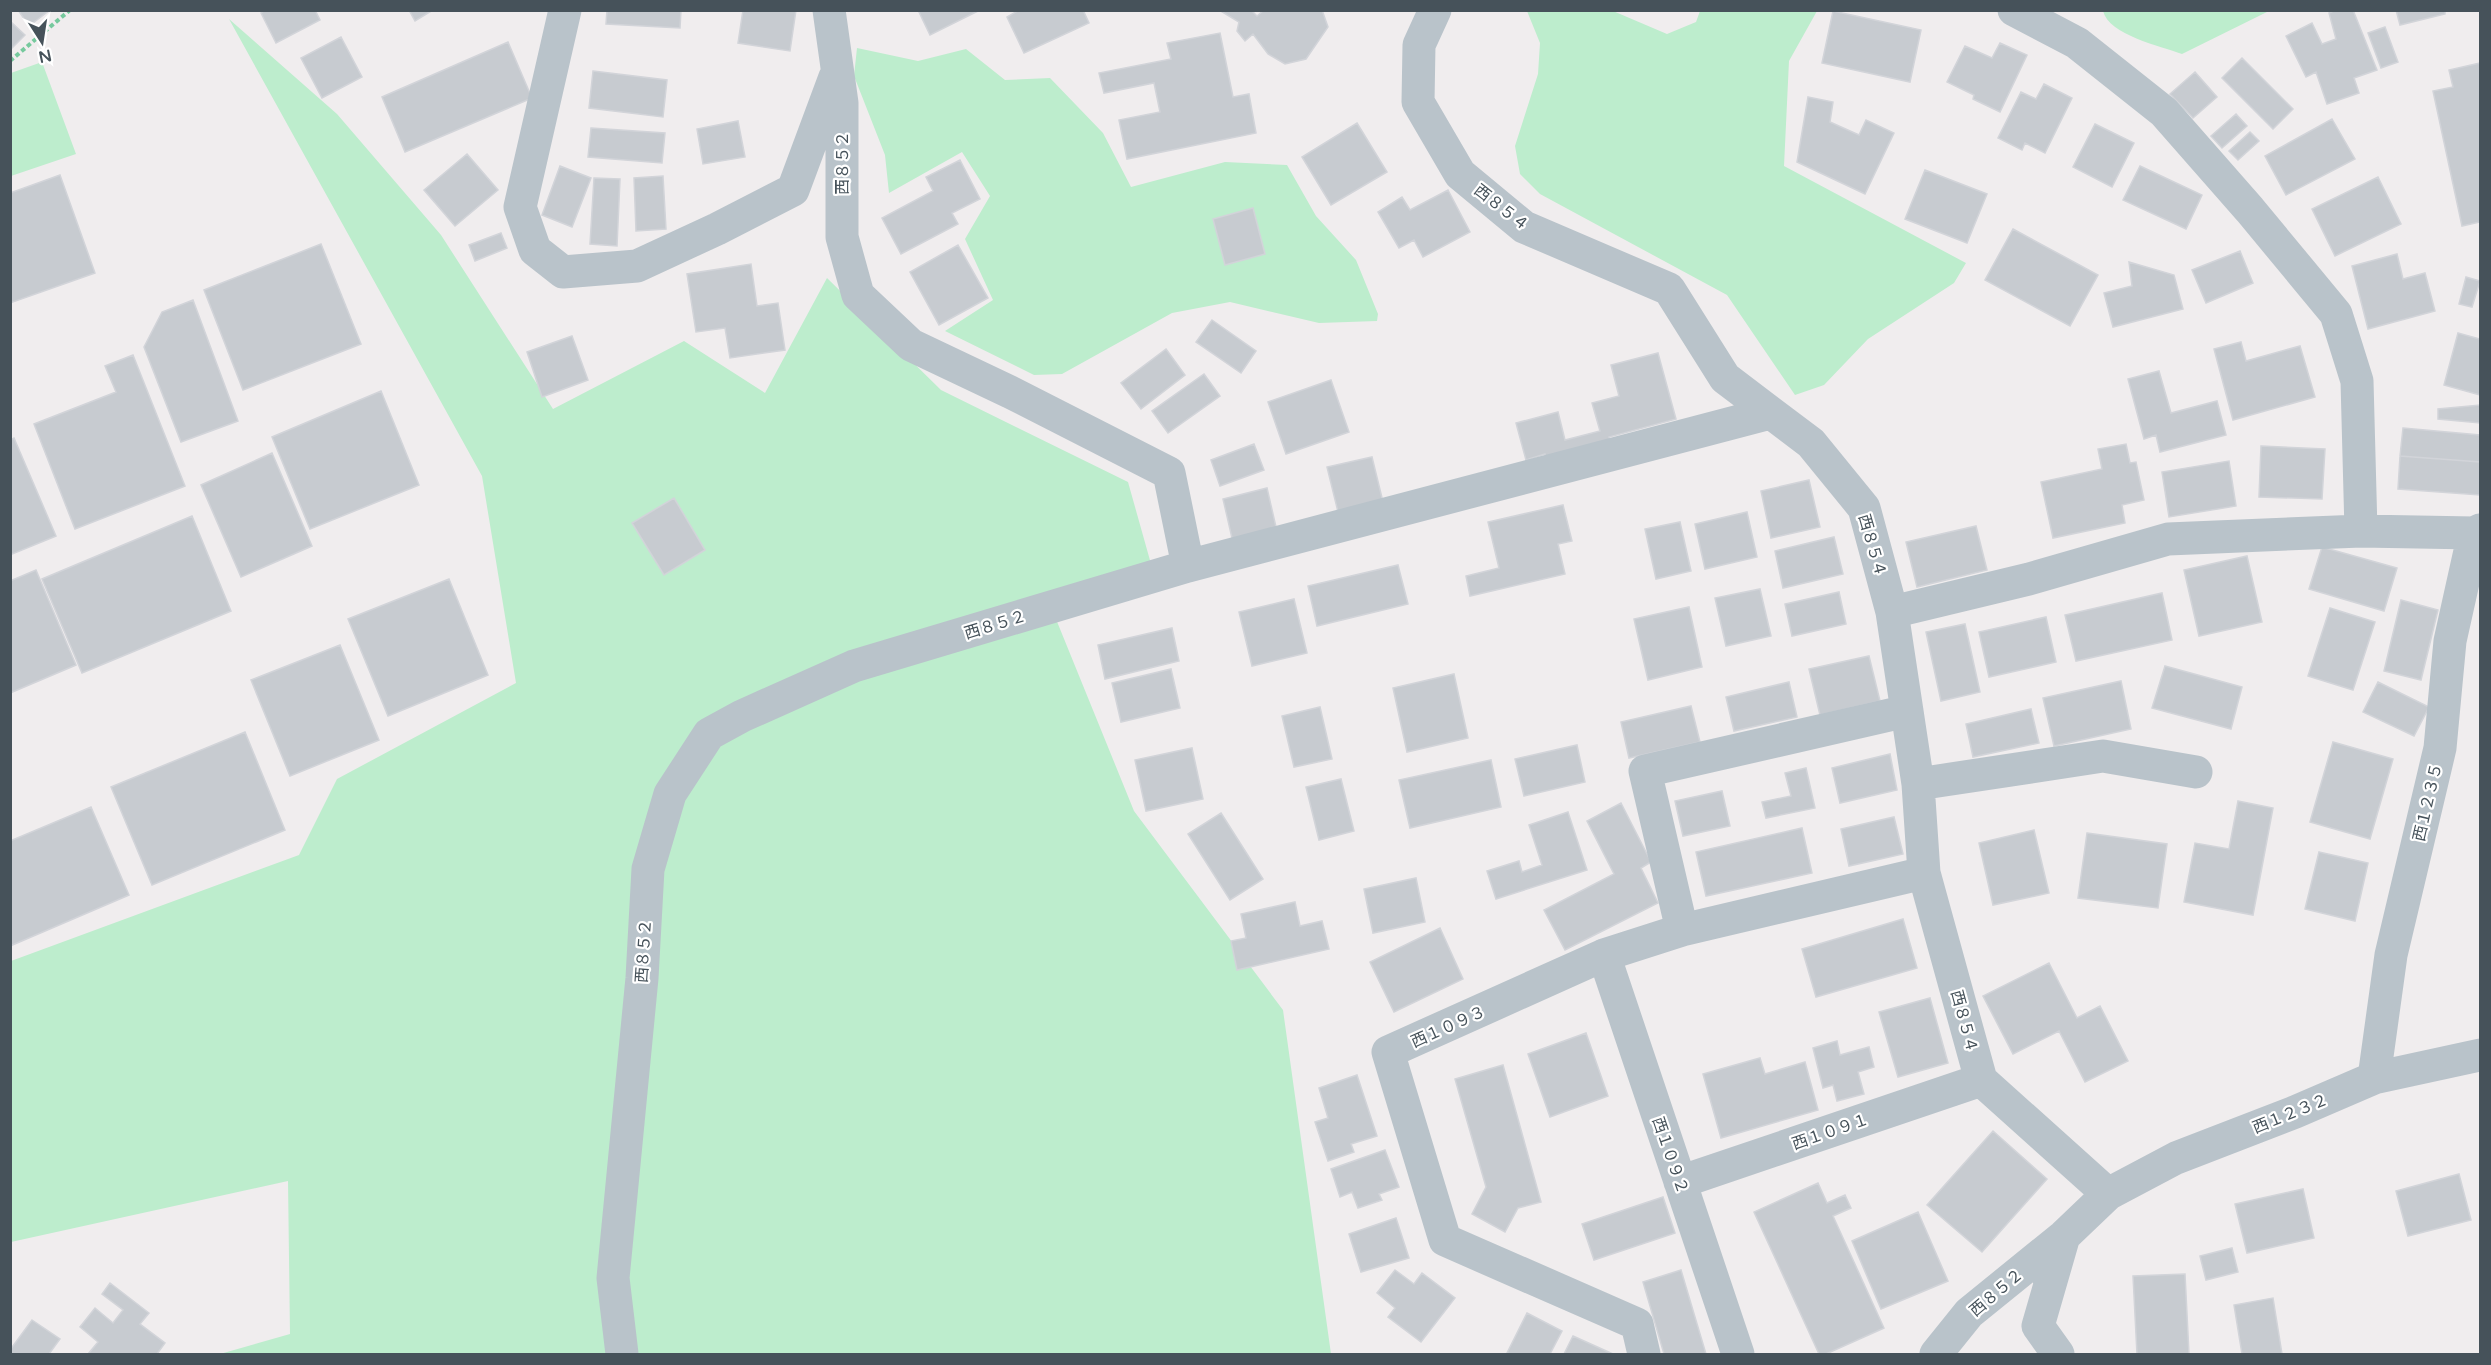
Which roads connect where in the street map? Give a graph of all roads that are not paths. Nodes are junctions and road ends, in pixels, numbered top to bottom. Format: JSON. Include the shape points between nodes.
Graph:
{"nodes":[{"id":1,"x":565,"y":10,"type":"edge"},
{"id":2,"x":829,"y":10,"type":"edge"},
{"id":3,"x":1435,"y":10,"type":"edge"},
{"id":4,"x":2014,"y":10,"type":"edge"},
{"id":5,"x":838,"y":69,"type":"junction"},
{"id":6,"x":1770,"y":413,"type":"junction"},
{"id":7,"x":2361,"y":531,"type":"junction"},
{"id":8,"x":2477,"y":531,"type":"edge"},
{"id":9,"x":1188,"y":566,"type":"junction"},
{"id":10,"x":1892,"y":612,"type":"junction"},
{"id":11,"x":1907,"y":711,"type":"junction"},
{"id":12,"x":2196,"y":771,"type":"dead end"},
{"id":13,"x":1918,"y":784,"type":"junction"},
{"id":14,"x":1924,"y":873,"type":"junction"},
{"id":15,"x":1682,"y":930,"type":"junction"},
{"id":16,"x":1604,"y":955,"type":"junction"},
{"id":17,"x":2481,"y":1055,"type":"edge"},
{"id":18,"x":2374,"y":1078,"type":"junction"},
{"id":19,"x":1981,"y":1080,"type":"junction"},
{"id":20,"x":1680,"y":1182,"type":"junction"},
{"id":21,"x":2108,"y":1194,"type":"junction"},
{"id":22,"x":2064,"y":1236,"type":"junction"},
{"id":23,"x":622,"y":1354,"type":"edge"},
{"id":24,"x":1644,"y":1354,"type":"edge"},
{"id":25,"x":1738,"y":1354,"type":"edge"},
{"id":26,"x":1936,"y":1354,"type":"edge"},
{"id":27,"x":2058,"y":1354,"type":"edge"}],
"edges":[{"from":1,"to":5,"type":"street","via":[[520,207],[535,250],[563,272],[637,266],[793,189]]},
{"from":2,"to":5,"type":"street","name":"西８５２"},
{"from":3,"to":6,"type":"street","name":"西８５４","via":[[1419,45],[1418,102],[1460,174],[1524,227],[1669,288],[1725,378]]},
{"from":4,"to":7,"type":"street","via":[[2077,43],[2164,112],[2336,314],[2357,381]]},
{"from":5,"to":9,"type":"street","name":"西８５２","via":[[842,237],[858,295],[911,345],[1169,473]]},
{"from":6,"to":9,"type":"street"},
{"from":6,"to":10,"type":"street","name":"西８５４","via":[[1810,443],[1864,508]]},
{"from":7,"to":8,"type":"street"},
{"from":7,"to":10,"type":"street","via":[[2168,539],[2029,579]]},
{"from":8,"to":18,"type":"street","name":"西１２３５","via":[[2450,641],[2440,748],[2391,955]]},
{"from":9,"to":23,"type":"street","name":"西８５２","via":[[854,666],[709,734],[670,794],[648,869],[642,978],[613,1278]]},
{"from":10,"to":11,"type":"street","name":"西８５４"},
{"from":11,"to":13,"type":"street","name":"西８５４"},
{"from":11,"to":15,"type":"street","via":[[1645,771]]},
{"from":12,"to":13,"type":"street","via":[[2103,756]]},
{"from":13,"to":14,"type":"street","name":"西８５４"},
{"from":14,"to":15,"type":"street","name":"西１０９３"},
{"from":14,"to":19,"type":"street","name":"西８５４"},
{"from":15,"to":16,"type":"street","name":"西１０９３"},
{"from":16,"to":20,"type":"street","name":"西１０９２"},
{"from":16,"to":24,"type":"street","name":"西１０９３","via":[[1388,1052],[1445,1240],[1637,1324]]},
{"from":17,"to":18,"type":"street","name":"西１２３２"},
{"from":18,"to":21,"type":"street","name":"西１２３２","via":[[2176,1158]]},
{"from":19,"to":20,"type":"street","name":"西１０９１"},
{"from":19,"to":21,"type":"street"},
{"from":20,"to":25,"type":"street","name":"西１０９２"},
{"from":21,"to":22,"type":"street","name":"西１２３２"},
{"from":22,"to":26,"type":"street","name":"西８５２","via":[[1969,1313]]},
{"from":22,"to":27,"type":"street","via":[[2038,1326]]}]}
